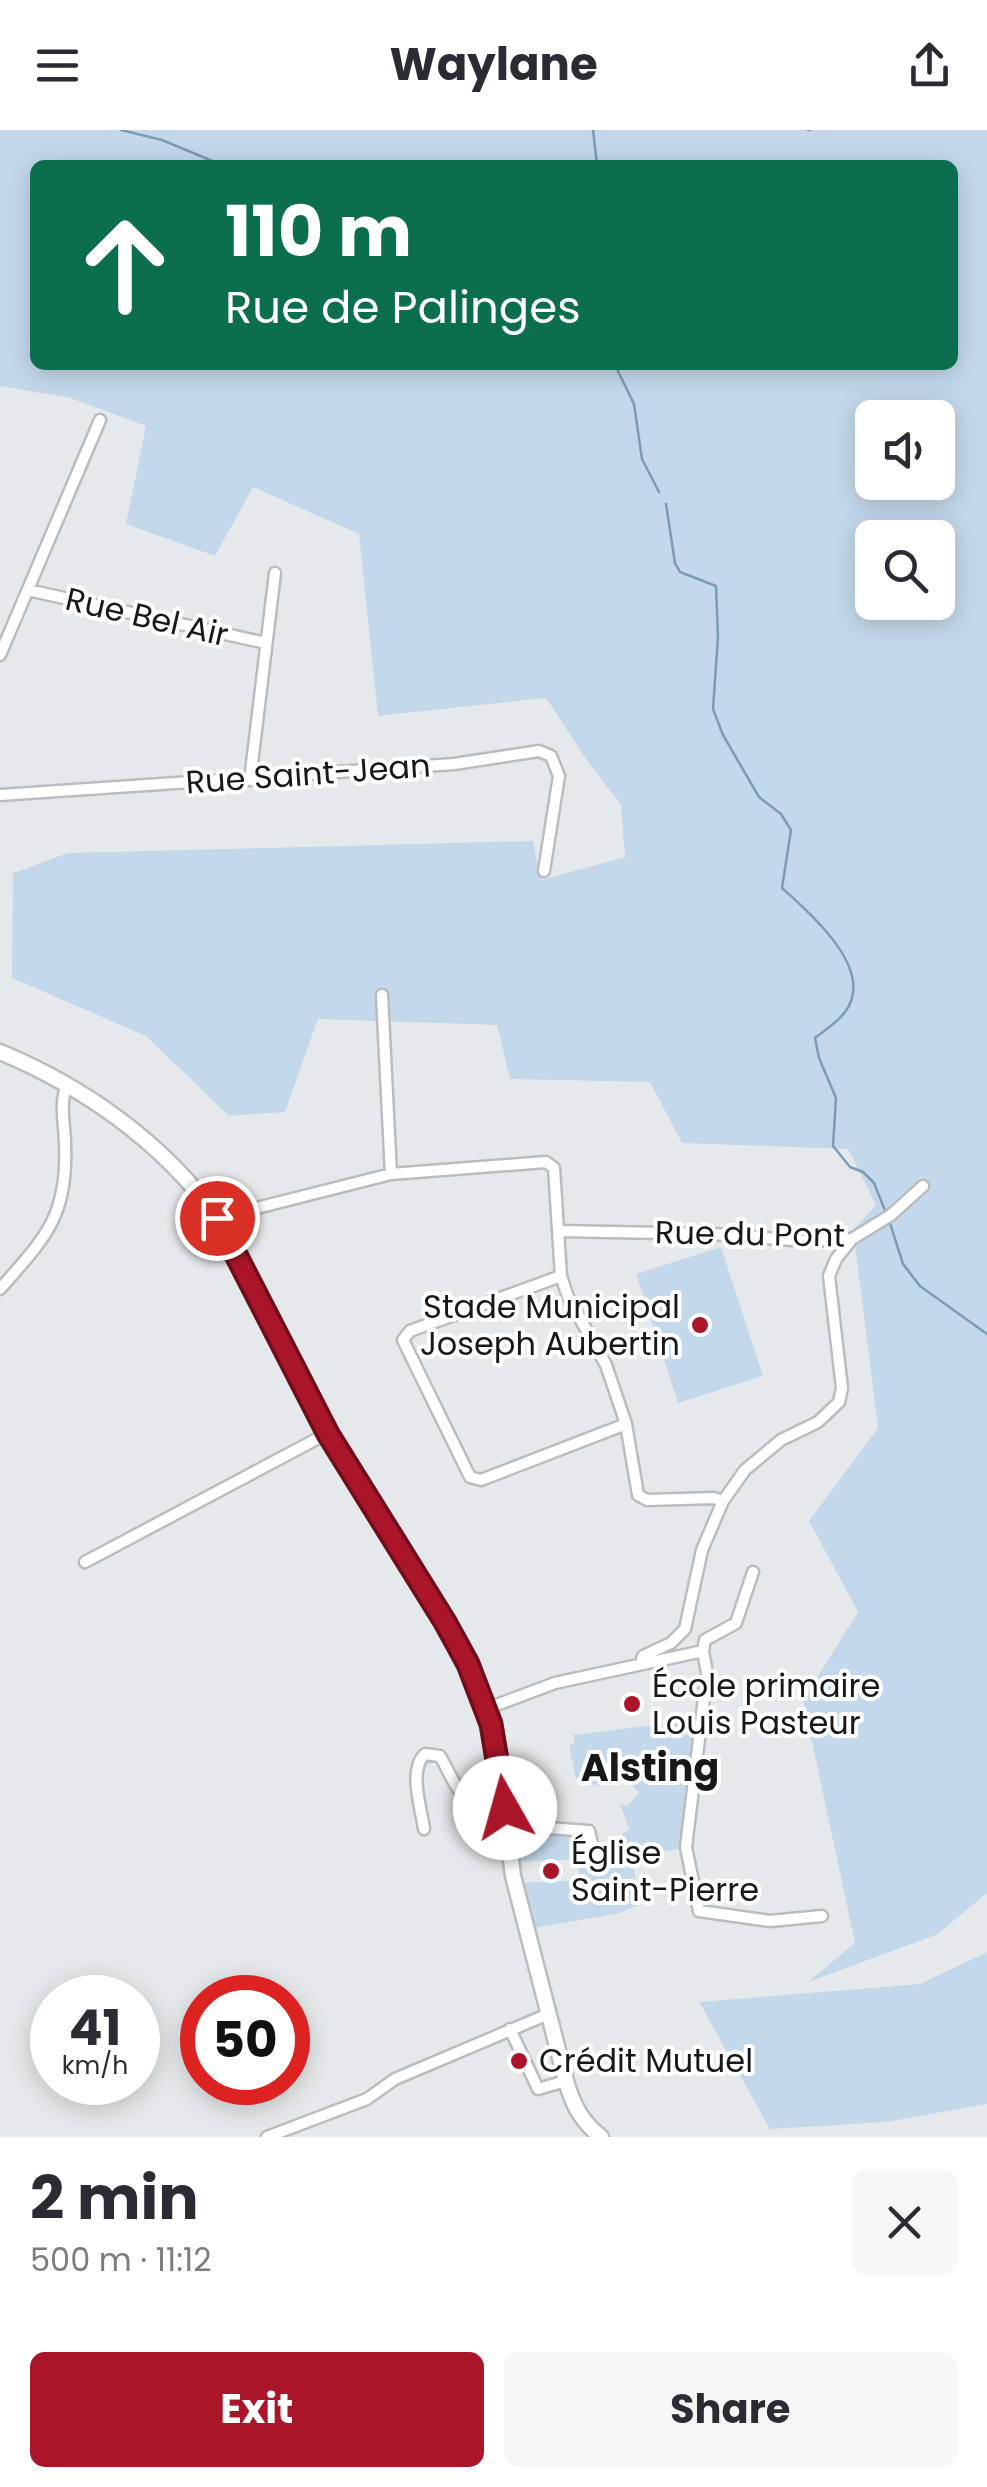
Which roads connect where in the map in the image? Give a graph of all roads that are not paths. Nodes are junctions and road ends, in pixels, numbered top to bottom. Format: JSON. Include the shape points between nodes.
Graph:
{"nodes":[{"id":1,"x":100,"y":420,"type":"dead end"},
{"id":2,"x":275,"y":573,"type":"dead end"},
{"id":3,"x":28,"y":590,"type":"junction"},
{"id":4,"x":266,"y":643,"type":"junction"},
{"id":5,"x":0,"y":655,"type":"edge"},
{"id":6,"x":250,"y":780,"type":"junction"},
{"id":7,"x":0,"y":796,"type":"edge"},
{"id":8,"x":544,"y":871,"type":"dead end"},
{"id":9,"x":382,"y":996,"type":"dead end"},
{"id":10,"x":0,"y":1052,"type":"edge"},
{"id":11,"x":67,"y":1084,"type":"junction"},
{"id":12,"x":391,"y":1174,"type":"junction"},
{"id":13,"x":923,"y":1186,"type":"dead end"},
{"id":14,"x":217,"y":1218,"type":"junction"},
{"id":15,"x":559,"y":1231,"type":"junction"},
{"id":16,"x":852,"y":1239,"type":"junction"},
{"id":17,"x":561,"y":1276,"type":"junction"},
{"id":18,"x":0,"y":1289,"type":"edge"},
{"id":19,"x":626,"y":1424,"type":"junction"},
{"id":20,"x":328,"y":1434,"type":"junction"},
{"id":21,"x":723,"y":1501,"type":"junction"},
{"id":22,"x":85,"y":1562,"type":"dead end"},
{"id":23,"x":753,"y":1572,"type":"dead end"},
{"id":24,"x":703,"y":1650,"type":"junction"},
{"id":25,"x":641,"y":1664,"type":"junction"},
{"id":26,"x":486,"y":1708,"type":"junction"},
{"id":27,"x":505,"y":1808,"type":"junction"},
{"id":28,"x":507,"y":1826,"type":"junction"},
{"id":29,"x":424,"y":1829,"type":"dead end"},
{"id":30,"x":596,"y":1861,"type":"dead end"},
{"id":31,"x":822,"y":1916,"type":"dead end"},
{"id":32,"x":546,"y":2015,"type":"junction"},
{"id":33,"x":510,"y":2029,"type":"junction"},
{"id":34,"x":566,"y":2081,"type":"junction"},
{"id":35,"x":268,"y":2137,"type":"edge"},
{"id":36,"x":601,"y":2137,"type":"edge"}],
"edges":[{"from":1,"to":3,"type":"street"},
{"from":2,"to":4,"type":"street"},
{"from":3,"to":4,"type":"street","name":"Rue Bel Air"},
{"from":3,"to":5,"type":"street"},
{"from":4,"to":6,"type":"street"},
{"from":6,"to":7,"type":"street","name":"Rue Saint-Jean"},
{"from":6,"to":8,"type":"street","name":"Rue Saint-Jean","via":[[540,751],[551,756],[559,776]]},
{"from":9,"to":12,"type":"street"},
{"from":10,"to":11,"type":"main road"},
{"from":11,"to":14,"type":"main road","via":[[145,1140]]},
{"from":11,"to":18,"type":"street","via":[[59,1210],[45,1238]]},
{"from":12,"to":14,"type":"street"},
{"from":12,"to":15,"type":"street","via":[[546,1162],[554,1168]]},
{"from":13,"to":16,"type":"street","name":"Rue du Pont"},
{"from":14,"to":20,"type":"main road"},
{"from":15,"to":16,"type":"street","name":"Rue du Pont"},
{"from":15,"to":17,"type":"street"},
{"from":16,"to":21,"type":"street","via":[[829,1276],[839,1402],[757,1460]]},
{"from":17,"to":19,"type":"street","via":[[606,1366]]},
{"from":17,"to":19,"type":"street","via":[[410,1331],[403,1340],[470,1477],[480,1480]]},
{"from":19,"to":21,"type":"street","via":[[638,1494],[647,1500]]},
{"from":20,"to":22,"type":"street"},
{"from":20,"to":26,"type":"main road","via":[[445,1622]]},
{"from":21,"to":25,"type":"street","via":[[702,1550],[685,1629],[643,1656]]},
{"from":23,"to":24,"type":"street","via":[[736,1623],[705,1640]]},
{"from":24,"to":25,"type":"street"},
{"from":24,"to":31,"type":"street","via":[[707,1673],[686,1847],[700,1911],[770,1920]]},
{"from":25,"to":26,"type":"street","via":[[555,1683]]},
{"from":26,"to":27,"type":"main road"},
{"from":27,"to":28,"type":"main road"},
{"from":27,"to":29,"type":"street","via":[[463,1796],[440,1756],[425,1754],[416,1772]]},
{"from":28,"to":30,"type":"street","via":[[588,1830]]},
{"from":28,"to":32,"type":"main road"},
{"from":32,"to":33,"type":"street"},
{"from":32,"to":34,"type":"main road"},
{"from":33,"to":34,"type":"street","via":[[538,2090]]},
{"from":33,"to":35,"type":"street","via":[[395,2079],[367,2099]]},
{"from":34,"to":36,"type":"main road","via":[[586,2125]]}]}
